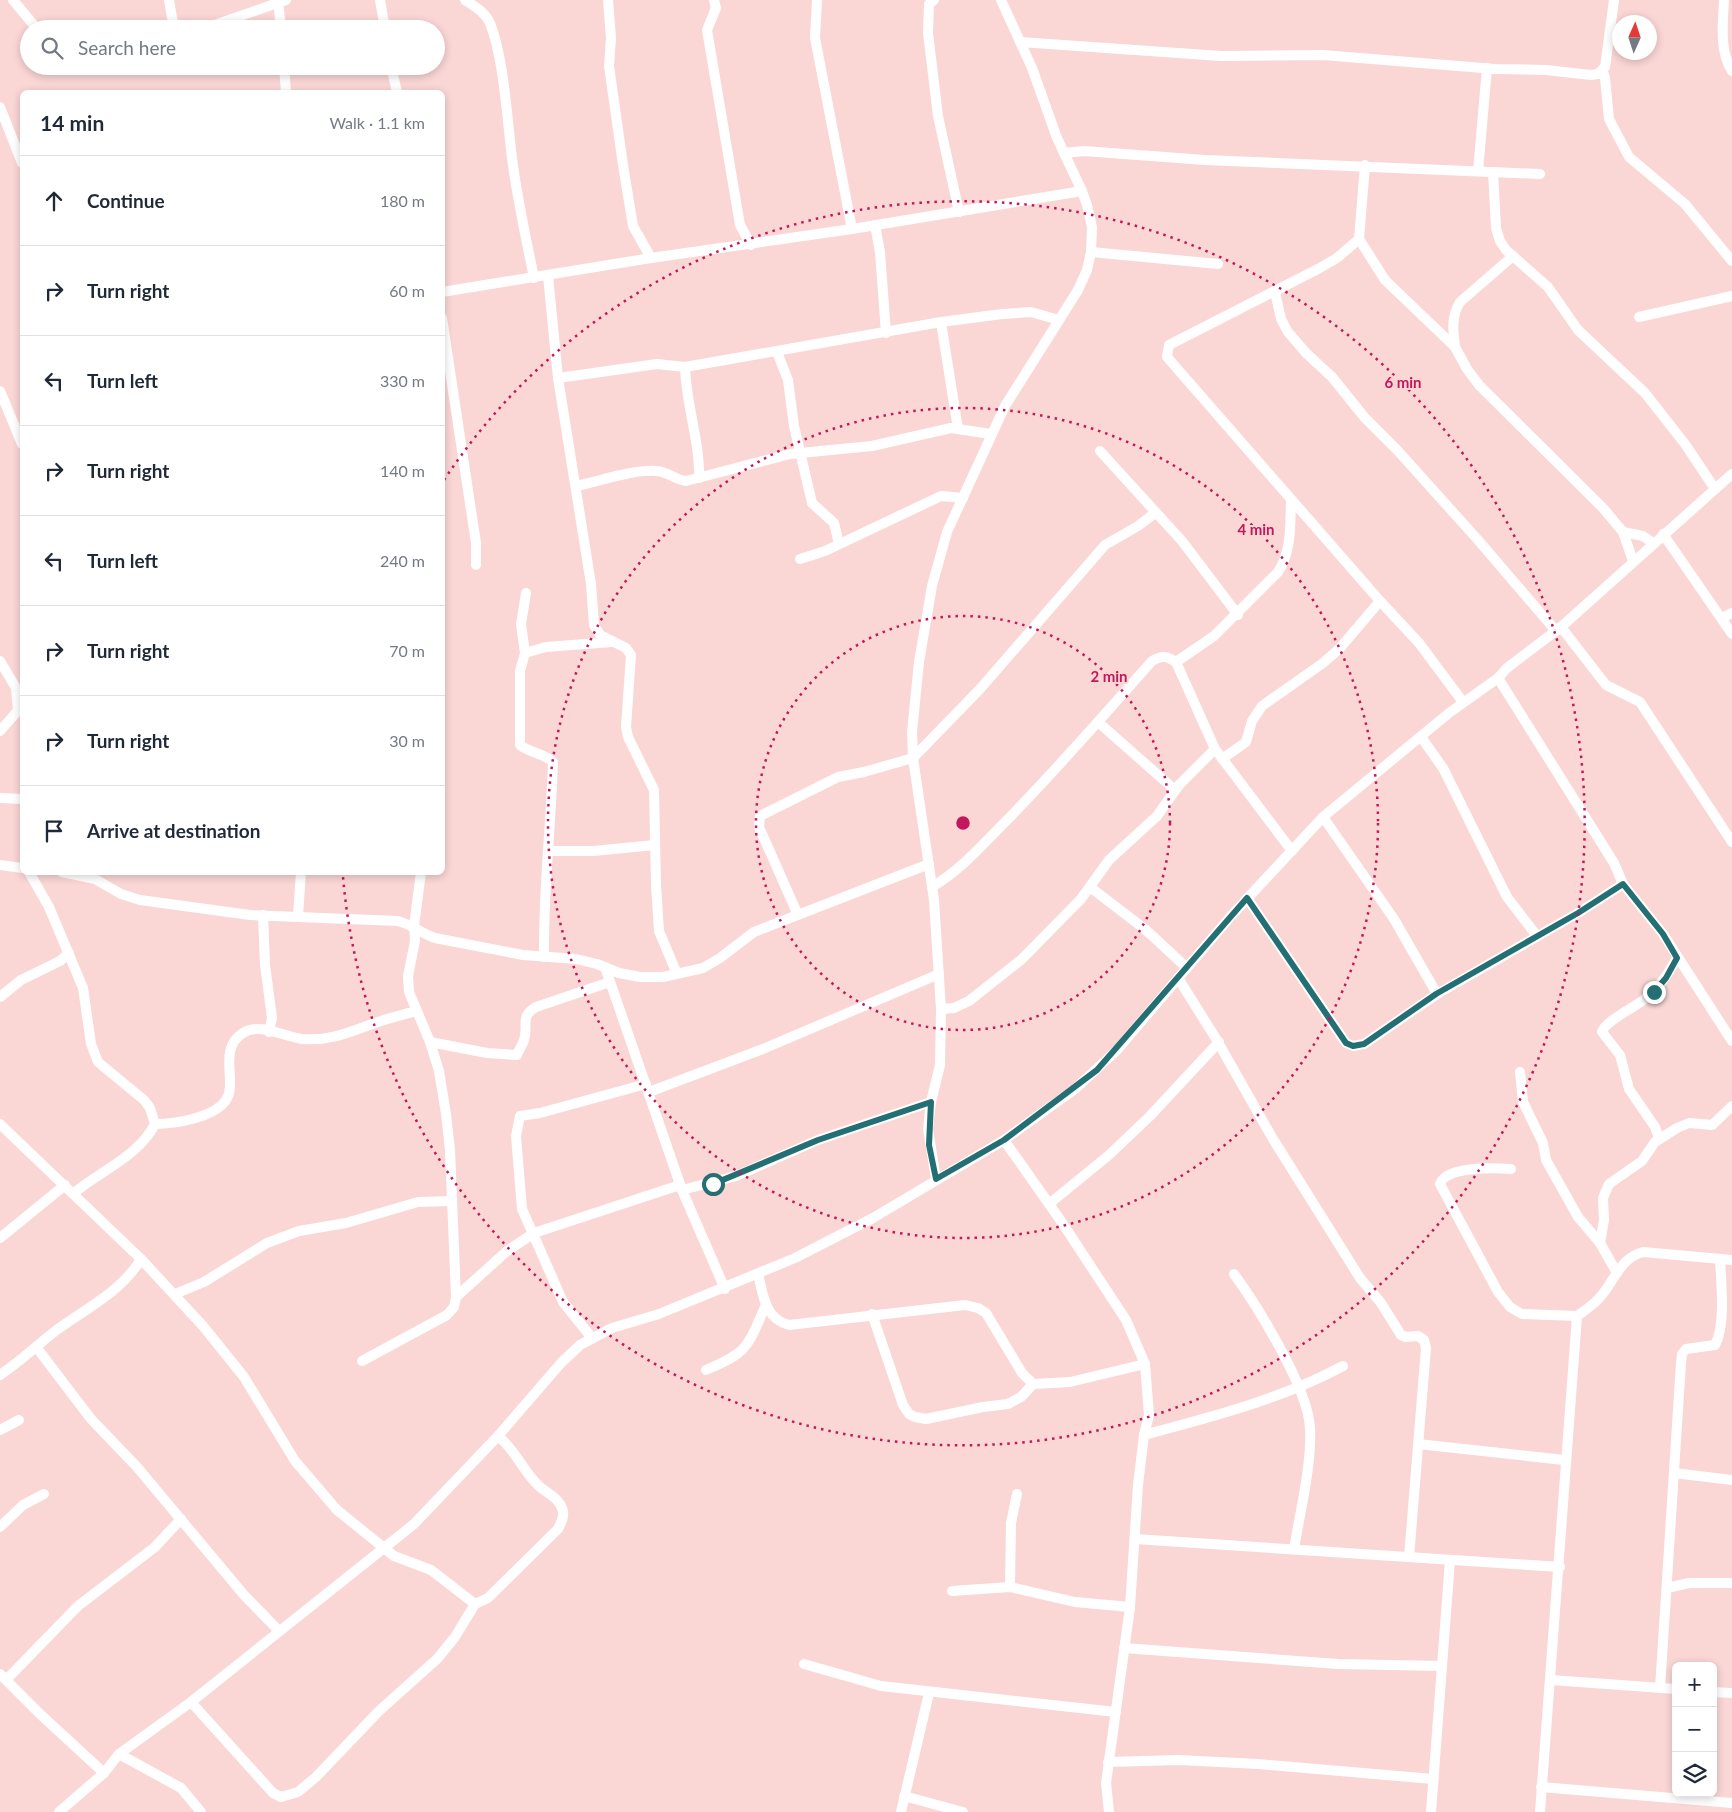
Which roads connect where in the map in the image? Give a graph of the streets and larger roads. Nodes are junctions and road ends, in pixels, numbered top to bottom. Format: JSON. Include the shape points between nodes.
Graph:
{"nodes":[{"id":1,"x":13,"y":0,"type":"edge"},
{"id":2,"x":169,"y":0,"type":"edge"},
{"id":3,"x":380,"y":0,"type":"edge"},
{"id":4,"x":465,"y":0,"type":"edge"},
{"id":5,"x":608,"y":0,"type":"edge"},
{"id":6,"x":714,"y":0,"type":"edge"},
{"id":7,"x":817,"y":0,"type":"edge"},
{"id":8,"x":934,"y":0,"type":"edge"},
{"id":9,"x":1001,"y":0,"type":"edge"},
{"id":10,"x":1614,"y":0,"type":"edge"},
{"id":11,"x":1724,"y":0,"type":"edge"},
{"id":12,"x":280,"y":1,"type":"edge"},
{"id":13,"x":30,"y":20,"type":"edge"},
{"id":14,"x":172,"y":20,"type":"edge"},
{"id":15,"x":228,"y":20,"type":"edge"},
{"id":16,"x":281,"y":20,"type":"edge"},
{"id":17,"x":383,"y":20,"type":"edge"},
{"id":18,"x":1020,"y":42,"type":"junction"},
{"id":19,"x":1487,"y":68,"type":"junction"},
{"id":20,"x":1732,"y":71,"type":"edge"},
{"id":21,"x":1602,"y":72,"type":"junction"},
{"id":22,"x":285,"y":75,"type":"edge"},
{"id":23,"x":393,"y":75,"type":"edge"},
{"id":24,"x":286,"y":90,"type":"edge"},
{"id":25,"x":397,"y":90,"type":"edge"},
{"id":26,"x":0,"y":107,"type":"edge"},
{"id":27,"x":1064,"y":153,"type":"junction"},
{"id":28,"x":20,"y":158,"type":"edge"},
{"id":29,"x":1365,"y":166,"type":"junction"},
{"id":30,"x":1478,"y":171,"type":"junction"},
{"id":31,"x":1493,"y":172,"type":"junction"},
{"id":32,"x":1540,"y":174,"type":"dead end"},
{"id":33,"x":1082,"y":191,"type":"junction"},
{"id":34,"x":959,"y":212,"type":"junction"},
{"id":35,"x":875,"y":225,"type":"junction"},
{"id":36,"x":852,"y":229,"type":"junction"},
{"id":37,"x":1359,"y":239,"type":"junction"},
{"id":38,"x":751,"y":245,"type":"junction"},
{"id":39,"x":1092,"y":252,"type":"junction"},
{"id":40,"x":1513,"y":256,"type":"junction"},
{"id":41,"x":652,"y":258,"type":"junction"},
{"id":42,"x":1732,"y":261,"type":"edge"},
{"id":43,"x":1218,"y":264,"type":"dead end"},
{"id":44,"x":548,"y":276,"type":"junction"},
{"id":45,"x":534,"y":278,"type":"junction"},
{"id":46,"x":445,"y":292,"type":"edge"},
{"id":47,"x":1275,"y":292,"type":"junction"},
{"id":48,"x":1732,"y":296,"type":"edge"},
{"id":49,"x":1639,"y":317,"type":"dead end"},
{"id":50,"x":1059,"y":320,"type":"junction"},
{"id":51,"x":941,"y":322,"type":"junction"},
{"id":52,"x":886,"y":333,"type":"junction"},
{"id":53,"x":445,"y":338,"type":"edge"},
{"id":54,"x":1455,"y":347,"type":"junction"},
{"id":55,"x":777,"y":352,"type":"junction"},
{"id":56,"x":685,"y":367,"type":"junction"},
{"id":57,"x":558,"y":378,"type":"junction"},
{"id":58,"x":0,"y":391,"type":"edge"},
{"id":59,"x":958,"y":429,"type":"junction"},
{"id":60,"x":991,"y":434,"type":"junction"},
{"id":61,"x":20,"y":439,"type":"edge"},
{"id":62,"x":1100,"y":451,"type":"dead end"},
{"id":63,"x":801,"y":452,"type":"junction"},
{"id":64,"x":1732,"y":474,"type":"edge"},
{"id":65,"x":699,"y":478,"type":"junction"},
{"id":66,"x":576,"y":486,"type":"junction"},
{"id":67,"x":1715,"y":489,"type":"junction"},
{"id":68,"x":963,"y":498,"type":"junction"},
{"id":69,"x":1291,"y":500,"type":"junction"},
{"id":70,"x":1155,"y":513,"type":"junction"},
{"id":71,"x":1623,"y":532,"type":"junction"},
{"id":72,"x":1664,"y":534,"type":"junction"},
{"id":73,"x":1653,"y":543,"type":"junction"},
{"id":74,"x":839,"y":544,"type":"junction"},
{"id":75,"x":800,"y":559,"type":"dead end"},
{"id":76,"x":1633,"y":561,"type":"junction"},
{"id":77,"x":476,"y":565,"type":"dead end"},
{"id":78,"x":526,"y":593,"type":"dead end"},
{"id":79,"x":1380,"y":601,"type":"junction"},
{"id":80,"x":1732,"y":613,"type":"edge"},
{"id":81,"x":1238,"y":616,"type":"junction"},
{"id":82,"x":1722,"y":618,"type":"junction"},
{"id":83,"x":1558,"y":629,"type":"junction"},
{"id":84,"x":1732,"y":634,"type":"edge"},
{"id":85,"x":613,"y":642,"type":"junction"},
{"id":86,"x":525,"y":653,"type":"junction"},
{"id":87,"x":0,"y":660,"type":"edge"},
{"id":88,"x":1176,"y":662,"type":"junction"},
{"id":89,"x":1498,"y":678,"type":"junction"},
{"id":90,"x":19,"y":690,"type":"edge"},
{"id":91,"x":1463,"y":702,"type":"junction"},
{"id":92,"x":20,"y":708,"type":"edge"},
{"id":93,"x":1098,"y":722,"type":"junction"},
{"id":94,"x":0,"y":731,"type":"edge"},
{"id":95,"x":1421,"y":737,"type":"junction"},
{"id":96,"x":1215,"y":749,"type":"junction"},
{"id":97,"x":914,"y":758,"type":"junction"},
{"id":98,"x":1222,"y":759,"type":"junction"},
{"id":99,"x":1175,"y":790,"type":"junction"},
{"id":100,"x":0,"y":798,"type":"edge"},
{"id":101,"x":20,"y":799,"type":"edge"},
{"id":102,"x":1323,"y":817,"type":"junction"},
{"id":103,"x":1732,"y":842,"type":"edge"},
{"id":104,"x":655,"y":846,"type":"junction"},
{"id":105,"x":548,"y":851,"type":"junction"},
{"id":106,"x":1292,"y":851,"type":"junction"},
{"id":107,"x":929,"y":864,"type":"junction"},
{"id":108,"x":0,"y":865,"type":"edge"},
{"id":109,"x":20,"y":868,"type":"edge"},
{"id":110,"x":31,"y":875,"type":"edge"},
{"id":111,"x":301,"y":875,"type":"edge"},
{"id":112,"x":421,"y":875,"type":"edge"},
{"id":113,"x":95,"y":876,"type":"edge"},
{"id":114,"x":1623,"y":884,"type":"junction"},
{"id":115,"x":932,"y":887,"type":"junction"},
{"id":116,"x":1090,"y":887,"type":"junction"},
{"id":117,"x":1247,"y":898,"type":"junction"},
{"id":118,"x":798,"y":915,"type":"junction"},
{"id":119,"x":264,"y":916,"type":"junction"},
{"id":120,"x":298,"y":916,"type":"junction"},
{"id":121,"x":414,"y":926,"type":"junction"},
{"id":122,"x":1538,"y":936,"type":"junction"},
{"id":123,"x":69,"y":953,"type":"junction"},
{"id":124,"x":544,"y":957,"type":"junction"},
{"id":125,"x":1677,"y":958,"type":"junction"},
{"id":126,"x":605,"y":967,"type":"junction"},
{"id":127,"x":1187,"y":968,"type":"junction"},
{"id":128,"x":677,"y":974,"type":"junction"},
{"id":129,"x":939,"y":974,"type":"junction"},
{"id":130,"x":1178,"y":978,"type":"junction"},
{"id":131,"x":610,"y":982,"type":"junction"},
{"id":132,"x":1436,"y":994,"type":"junction"},
{"id":133,"x":0,"y":997,"type":"edge"},
{"id":134,"x":941,"y":1009,"type":"junction"},
{"id":135,"x":416,"y":1011,"type":"junction"},
{"id":136,"x":269,"y":1032,"type":"junction"},
{"id":137,"x":1732,"y":1041,"type":"edge"},
{"id":138,"x":430,"y":1042,"type":"junction"},
{"id":139,"x":1219,"y":1042,"type":"junction"},
{"id":140,"x":1520,"y":1072,"type":"dead end"},
{"id":141,"x":647,"y":1088,"type":"junction"},
{"id":142,"x":931,"y":1102,"type":"junction"},
{"id":143,"x":1732,"y":1106,"type":"edge"},
{"id":144,"x":0,"y":1124,"type":"edge"},
{"id":145,"x":155,"y":1124,"type":"junction"},
{"id":146,"x":1659,"y":1138,"type":"junction"},
{"id":147,"x":1004,"y":1140,"type":"junction"},
{"id":148,"x":1511,"y":1169,"type":"dead end"},
{"id":149,"x":936,"y":1179,"type":"junction"},
{"id":150,"x":65,"y":1185,"type":"junction"},
{"id":151,"x":681,"y":1187,"type":"junction"},
{"id":152,"x":74,"y":1193,"type":"junction"},
{"id":153,"x":452,"y":1201,"type":"junction"},
{"id":154,"x":1049,"y":1204,"type":"junction"},
{"id":155,"x":534,"y":1233,"type":"junction"},
{"id":156,"x":0,"y":1238,"type":"edge"},
{"id":157,"x":1600,"y":1243,"type":"junction"},
{"id":158,"x":141,"y":1259,"type":"junction"},
{"id":159,"x":1720,"y":1259,"type":"junction"},
{"id":160,"x":1732,"y":1260,"type":"edge"},
{"id":161,"x":1617,"y":1273,"type":"junction"},
{"id":162,"x":758,"y":1274,"type":"junction"},
{"id":163,"x":1234,"y":1274,"type":"dead end"},
{"id":164,"x":454,"y":1280,"type":"junction"},
{"id":165,"x":468,"y":1286,"type":"junction"},
{"id":166,"x":725,"y":1289,"type":"junction"},
{"id":167,"x":175,"y":1294,"type":"junction"},
{"id":168,"x":456,"y":1297,"type":"junction"},
{"id":169,"x":766,"y":1307,"type":"junction"},
{"id":170,"x":872,"y":1314,"type":"junction"},
{"id":171,"x":1577,"y":1316,"type":"junction"},
{"id":172,"x":592,"y":1338,"type":"junction"},
{"id":173,"x":37,"y":1348,"type":"junction"},
{"id":174,"x":362,"y":1361,"type":"dead end"},
{"id":175,"x":1145,"y":1364,"type":"junction"},
{"id":176,"x":1344,"y":1366,"type":"dead end"},
{"id":177,"x":706,"y":1370,"type":"dead end"},
{"id":178,"x":0,"y":1375,"type":"edge"},
{"id":179,"x":1033,"y":1384,"type":"junction"},
{"id":180,"x":1298,"y":1388,"type":"junction"},
{"id":181,"x":19,"y":1420,"type":"dead end"},
{"id":182,"x":0,"y":1430,"type":"edge"},
{"id":183,"x":1144,"y":1435,"type":"junction"},
{"id":184,"x":498,"y":1436,"type":"junction"},
{"id":185,"x":1418,"y":1444,"type":"junction"},
{"id":186,"x":1564,"y":1460,"type":"junction"},
{"id":187,"x":1674,"y":1473,"type":"junction"},
{"id":188,"x":1732,"y":1480,"type":"edge"},
{"id":189,"x":44,"y":1494,"type":"dead end"},
{"id":190,"x":1017,"y":1494,"type":"dead end"},
{"id":191,"x":182,"y":1520,"type":"junction"},
{"id":192,"x":0,"y":1527,"type":"edge"},
{"id":193,"x":1135,"y":1539,"type":"junction"},
{"id":194,"x":384,"y":1549,"type":"junction"},
{"id":195,"x":1294,"y":1549,"type":"junction"},
{"id":196,"x":1409,"y":1557,"type":"junction"},
{"id":197,"x":1450,"y":1560,"type":"junction"},
{"id":198,"x":1560,"y":1567,"type":"junction"},
{"id":199,"x":1732,"y":1583,"type":"edge"},
{"id":200,"x":1010,"y":1587,"type":"junction"},
{"id":201,"x":1667,"y":1588,"type":"junction"},
{"id":202,"x":952,"y":1591,"type":"dead end"},
{"id":203,"x":475,"y":1604,"type":"junction"},
{"id":204,"x":1130,"y":1607,"type":"junction"},
{"id":205,"x":279,"y":1632,"type":"junction"},
{"id":206,"x":1124,"y":1648,"type":"junction"},
{"id":207,"x":804,"y":1664,"type":"dead end"},
{"id":208,"x":1442,"y":1666,"type":"junction"},
{"id":209,"x":3,"y":1677,"type":"edge"},
{"id":210,"x":1551,"y":1680,"type":"junction"},
{"id":211,"x":1660,"y":1688,"type":"junction"},
{"id":212,"x":1672,"y":1689,"type":"edge"},
{"id":213,"x":1717,"y":1692,"type":"edge"},
{"id":214,"x":929,"y":1693,"type":"junction"},
{"id":215,"x":1732,"y":1694,"type":"edge"},
{"id":216,"x":191,"y":1702,"type":"junction"},
{"id":217,"x":1116,"y":1712,"type":"junction"},
{"id":218,"x":119,"y":1754,"type":"junction"},
{"id":219,"x":1108,"y":1762,"type":"junction"},
{"id":220,"x":104,"y":1773,"type":"junction"},
{"id":221,"x":1433,"y":1780,"type":"junction"},
{"id":222,"x":1541,"y":1787,"type":"junction"},
{"id":223,"x":904,"y":1796,"type":"junction"},
{"id":224,"x":1732,"y":1803,"type":"edge"},
{"id":225,"x":59,"y":1812,"type":"edge"},
{"id":226,"x":201,"y":1812,"type":"edge"},
{"id":227,"x":901,"y":1812,"type":"edge"},
{"id":228,"x":963,"y":1812,"type":"edge"},
{"id":229,"x":1109,"y":1812,"type":"edge"},
{"id":230,"x":1431,"y":1812,"type":"edge"},
{"id":231,"x":1540,"y":1812,"type":"edge"}],
"edges":[{"from":1,"to":13,"type":"street"},
{"from":2,"to":14,"type":"street"},
{"from":3,"to":17,"type":"street"},
{"from":4,"to":45,"type":"street","via":[[484,12],[495,40],[517,195]]},
{"from":5,"to":41,"type":"street","via":[[609,66],[624,174],[633,226]]},
{"from":6,"to":38,"type":"street","via":[[716,8],[706,30],[740,225]]},
{"from":7,"to":36,"type":"street","via":[[815,38]]},
{"from":8,"to":34,"type":"street","via":[[929,4],[928,33],[938,116]]},
{"from":9,"to":18,"type":"street"},
{"from":10,"to":21,"type":"street"},
{"from":11,"to":20,"type":"street","via":[[1723,39]]},
{"from":12,"to":15,"type":"street"},
{"from":12,"to":16,"type":"street"},
{"from":18,"to":19,"type":"street","via":[[1221,56],[1322,55]]},
{"from":18,"to":27,"type":"street"},
{"from":19,"to":21,"type":"street","via":[[1592,75]]},
{"from":19,"to":30,"type":"street"},
{"from":21,"to":42,"type":"street","via":[[1606,78],[1609,119],[1629,157],[1685,204]]},
{"from":22,"to":24,"type":"street"},
{"from":23,"to":25,"type":"street"},
{"from":26,"to":28,"type":"street"},
{"from":27,"to":29,"type":"street","via":[[1084,151],[1205,160]]},
{"from":27,"to":33,"type":"street"},
{"from":29,"to":30,"type":"street"},
{"from":29,"to":37,"type":"street"},
{"from":30,"to":31,"type":"street"},
{"from":31,"to":32,"type":"street"},
{"from":31,"to":40,"type":"street","via":[[1496,228],[1500,241]]},
{"from":33,"to":34,"type":"street"},
{"from":33,"to":39,"type":"street","via":[[1092,227]]},
{"from":34,"to":35,"type":"street"},
{"from":35,"to":36,"type":"street"},
{"from":35,"to":52,"type":"street"},
{"from":36,"to":38,"type":"street"},
{"from":37,"to":47,"type":"street","via":[[1331,262]]},
{"from":37,"to":54,"type":"street","via":[[1386,280]]},
{"from":38,"to":41,"type":"street"},
{"from":39,"to":43,"type":"street"},
{"from":39,"to":50,"type":"street","via":[[1078,290]]},
{"from":40,"to":54,"type":"street","via":[[1460,302],[1454,312]]},
{"from":40,"to":67,"type":"street","via":[[1548,286],[1578,330],[1645,392]]},
{"from":41,"to":44,"type":"street"},
{"from":44,"to":45,"type":"street"},
{"from":44,"to":57,"type":"street"},
{"from":45,"to":46,"type":"street"},
{"from":47,"to":69,"type":"street","via":[[1169,345],[1166,351],[1170,362]]},
{"from":47,"to":83,"type":"street","via":[[1288,332],[1332,376],[1365,418]]},
{"from":48,"to":49,"type":"street"},
{"from":50,"to":51,"type":"street","via":[[1031,312]]},
{"from":50,"to":60,"type":"street"},
{"from":51,"to":52,"type":"street"},
{"from":51,"to":59,"type":"street"},
{"from":52,"to":55,"type":"street"},
{"from":53,"to":77,"type":"street","via":[[476,543]]},
{"from":54,"to":71,"type":"street","via":[[1479,384]]},
{"from":55,"to":56,"type":"street"},
{"from":55,"to":63,"type":"street","via":[[788,380]]},
{"from":56,"to":57,"type":"street","via":[[657,364]]},
{"from":56,"to":65,"type":"street"},
{"from":57,"to":66,"type":"street"},
{"from":58,"to":61,"type":"street"},
{"from":59,"to":60,"type":"street"},
{"from":59,"to":63,"type":"street","via":[[932,431],[872,446]]},
{"from":60,"to":68,"type":"street"},
{"from":62,"to":70,"type":"street"},
{"from":63,"to":65,"type":"street"},
{"from":63,"to":74,"type":"street","via":[[812,503],[834,523]]},
{"from":64,"to":67,"type":"street"},
{"from":65,"to":66,"type":"street","via":[[676,480],[667,472],[648,470]]},
{"from":66,"to":85,"type":"street","via":[[594,625],[600,634]]},
{"from":67,"to":72,"type":"street"},
{"from":68,"to":74,"type":"street","via":[[940,496]]},
{"from":68,"to":97,"type":"street","via":[[947,532],[932,586],[915,699]]},
{"from":69,"to":79,"type":"street"},
{"from":69,"to":81,"type":"street","via":[[1286,561]]},
{"from":70,"to":81,"type":"street","via":[[1182,541]]},
{"from":70,"to":97,"type":"street","via":[[1105,545],[980,689]]},
{"from":71,"to":73,"type":"street","via":[[1643,536]]},
{"from":71,"to":76,"type":"street"},
{"from":72,"to":73,"type":"street"},
{"from":72,"to":82,"type":"street"},
{"from":73,"to":76,"type":"street"},
{"from":74,"to":75,"type":"street"},
{"from":76,"to":83,"type":"street"},
{"from":78,"to":86,"type":"street","via":[[521,624]]},
{"from":79,"to":91,"type":"street","via":[[1419,643]]},
{"from":79,"to":98,"type":"street","via":[[1340,648],[1262,706],[1252,721],[1246,742]]},
{"from":80,"to":82,"type":"street"},
{"from":81,"to":88,"type":"street"},
{"from":82,"to":84,"type":"street"},
{"from":83,"to":89,"type":"street"},
{"from":83,"to":103,"type":"street","via":[[1606,685],[1640,702]]},
{"from":85,"to":86,"type":"street","via":[[546,647]]},
{"from":85,"to":104,"type":"street","via":[[626,648],[630,655],[626,727],[628,738],[654,790]]},
{"from":86,"to":105,"type":"street","via":[[520,671],[520,745],[553,762]]},
{"from":87,"to":90,"type":"street"},
{"from":88,"to":93,"type":"street","via":[[1167,656],[1159,656],[1152,661]]},
{"from":88,"to":96,"type":"street"},
{"from":89,"to":91,"type":"street"},
{"from":89,"to":114,"type":"street","via":[[1614,863]]},
{"from":90,"to":92,"type":"street"},
{"from":91,"to":95,"type":"street"},
{"from":92,"to":94,"type":"street"},
{"from":93,"to":99,"type":"street"},
{"from":93,"to":115,"type":"street","via":[[975,853],[951,876]]},
{"from":95,"to":102,"type":"street"},
{"from":95,"to":122,"type":"street","via":[[1443,768],[1507,897]]},
{"from":96,"to":98,"type":"street"},
{"from":96,"to":99,"type":"street"},
{"from":97,"to":107,"type":"street"},
{"from":97,"to":118,"type":"street","via":[[838,777],[760,816],[758,826]]},
{"from":98,"to":106,"type":"street"},
{"from":99,"to":116,"type":"street","via":[[1162,810],[1109,860]]},
{"from":100,"to":101,"type":"street"},
{"from":102,"to":106,"type":"street"},
{"from":102,"to":132,"type":"street","via":[[1394,919]]},
{"from":104,"to":105,"type":"street"},
{"from":104,"to":128,"type":"street","via":[[659,931]]},
{"from":105,"to":124,"type":"street"},
{"from":106,"to":117,"type":"street"},
{"from":107,"to":115,"type":"street"},
{"from":107,"to":118,"type":"street"},
{"from":108,"to":109,"type":"street"},
{"from":110,"to":123,"type":"street","via":[[50,907]]},
{"from":111,"to":120,"type":"street"},
{"from":112,"to":121,"type":"street"},
{"from":113,"to":119,"type":"street","via":[[121,894],[140,900]]},
{"from":114,"to":122,"type":"street"},
{"from":114,"to":125,"type":"street","via":[[1663,934]]},
{"from":115,"to":129,"type":"street"},
{"from":116,"to":127,"type":"street","via":[[1146,930]]},
{"from":116,"to":134,"type":"street","via":[[1081,900],[1000,979],[970,1001]]},
{"from":117,"to":127,"type":"street"},
{"from":117,"to":132,"type":"street","via":[[1346,1043],[1353,1046],[1364,1044]]},
{"from":118,"to":128,"type":"street","via":[[754,932],[703,968]]},
{"from":119,"to":120,"type":"street"},
{"from":119,"to":136,"type":"street","via":[[265,965],[272,1018]]},
{"from":120,"to":121,"type":"street","via":[[381,919]]},
{"from":121,"to":124,"type":"street","via":[[435,938]]},
{"from":121,"to":135,"type":"street","via":[[415,941],[408,976],[409,992]]},
{"from":122,"to":132,"type":"street"},
{"from":123,"to":133,"type":"street","via":[[60,961],[21,980]]},
{"from":123,"to":145,"type":"street","via":[[83,988],[91,1044],[98,1062],[144,1100]]},
{"from":124,"to":126,"type":"street","via":[[576,959]]},
{"from":125,"to":137,"type":"street"},
{"from":125,"to":146,"type":"street","via":[[1654,992],[1608,1024],[1602,1032],[1620,1055],[1629,1089]]},
{"from":126,"to":128,"type":"street","via":[[640,977],[663,978]]},
{"from":126,"to":131,"type":"street"},
{"from":127,"to":130,"type":"street"},
{"from":129,"to":134,"type":"street"},
{"from":129,"to":141,"type":"street","via":[[763,1049]]},
{"from":130,"to":139,"type":"street"},
{"from":130,"to":147,"type":"street","via":[[1097,1070]]},
{"from":131,"to":138,"type":"street","via":[[528,1011],[524,1040],[517,1055]]},
{"from":131,"to":141,"type":"street"},
{"from":134,"to":142,"type":"street","via":[[940,1065]]},
{"from":135,"to":136,"type":"street","via":[[341,1037],[302,1039]]},
{"from":135,"to":138,"type":"street"},
{"from":136,"to":145,"type":"street","via":[[248,1030],[235,1042],[228,1058],[229,1086],[225,1101],[191,1119],[174,1124]]},
{"from":138,"to":153,"type":"street","via":[[446,1114]]},
{"from":139,"to":154,"type":"street","via":[[1143,1123]]},
{"from":139,"to":185,"type":"street","via":[[1274,1139],[1360,1278],[1401,1335],[1418,1336],[1424,1340]]},
{"from":140,"to":157,"type":"street","via":[[1523,1102],[1543,1143],[1546,1160],[1578,1217]]},
{"from":141,"to":151,"type":"street"},
{"from":141,"to":155,"type":"street","via":[[520,1116],[516,1136],[519,1188],[522,1209]]},
{"from":142,"to":149,"type":"street","via":[[929,1145]]},
{"from":142,"to":151,"type":"street","via":[[818,1140],[736,1176]]},
{"from":143,"to":146,"type":"street","via":[[1712,1125],[1689,1123]]},
{"from":144,"to":150,"type":"street"},
{"from":145,"to":152,"type":"street","via":[[152,1131],[120,1162]]},
{"from":146,"to":157,"type":"street","via":[[1642,1161],[1605,1189]]},
{"from":147,"to":149,"type":"street"},
{"from":147,"to":154,"type":"street"},
{"from":148,"to":171,"type":"street","via":[[1468,1170],[1446,1177],[1440,1184],[1498,1292],[1510,1307],[1522,1314]]},
{"from":149,"to":162,"type":"street","via":[[873,1218]]},
{"from":150,"to":152,"type":"street"},
{"from":150,"to":156,"type":"street"},
{"from":151,"to":155,"type":"street"},
{"from":151,"to":166,"type":"street"},
{"from":152,"to":158,"type":"street"},
{"from":153,"to":164,"type":"street"},
{"from":153,"to":167,"type":"street","via":[[418,1202],[355,1220],[299,1231],[267,1243],[204,1282]]},
{"from":154,"to":175,"type":"street","via":[[1126,1320]]},
{"from":155,"to":165,"type":"street","via":[[507,1251]]},
{"from":155,"to":172,"type":"street","via":[[563,1302]]},
{"from":157,"to":161,"type":"street"},
{"from":158,"to":167,"type":"street"},
{"from":158,"to":173,"type":"street","via":[[124,1282]]},
{"from":159,"to":160,"type":"street"},
{"from":159,"to":161,"type":"street","via":[[1643,1252],[1632,1255]]},
{"from":159,"to":187,"type":"street","via":[[1722,1302],[1719,1339],[1715,1345],[1694,1346],[1682,1354]]},
{"from":161,"to":171,"type":"street","via":[[1602,1296]]},
{"from":162,"to":166,"type":"street"},
{"from":162,"to":169,"type":"street"},
{"from":163,"to":180,"type":"street","via":[[1254,1301]]},
{"from":164,"to":165,"type":"street"},
{"from":164,"to":168,"type":"street"},
{"from":165,"to":168,"type":"street"},
{"from":166,"to":172,"type":"street"},
{"from":167,"to":194,"type":"street","via":[[244,1377],[276,1433],[314,1483],[337,1510]]},
{"from":168,"to":174,"type":"street","via":[[454,1307],[447,1315]]},
{"from":169,"to":170,"type":"street","via":[[780,1323],[789,1325]]},
{"from":169,"to":177,"type":"street","via":[[745,1350],[733,1359]]},
{"from":170,"to":179,"type":"street","via":[[965,1305],[978,1308],[986,1313],[1022,1373]]},
{"from":170,"to":179,"type":"street","via":[[903,1405],[915,1418],[926,1419],[983,1406],[1008,1404],[1021,1398]]},
{"from":171,"to":186,"type":"street"},
{"from":172,"to":184,"type":"street","via":[[561,1363]]},
{"from":173,"to":178,"type":"street"},
{"from":173,"to":191,"type":"street","via":[[92,1419]]},
{"from":175,"to":179,"type":"street","via":[[1070,1382]]},
{"from":175,"to":183,"type":"street","via":[[1149,1414]]},
{"from":176,"to":180,"type":"street"},
{"from":180,"to":183,"type":"street"},
{"from":180,"to":195,"type":"street","via":[[1307,1407],[1310,1442]]},
{"from":181,"to":182,"type":"street"},
{"from":183,"to":193,"type":"street"},
{"from":184,"to":194,"type":"street","via":[[414,1524]]},
{"from":184,"to":203,"type":"street","via":[[528,1475],[558,1500],[563,1521],[488,1598]]},
{"from":185,"to":186,"type":"street"},
{"from":185,"to":196,"type":"street"},
{"from":186,"to":198,"type":"street"},
{"from":187,"to":188,"type":"street"},
{"from":187,"to":201,"type":"street"},
{"from":189,"to":192,"type":"street","via":[[17,1509]]},
{"from":190,"to":200,"type":"street","via":[[1011,1523]]},
{"from":191,"to":205,"type":"street"},
{"from":191,"to":209,"type":"street","via":[[155,1547],[78,1606]]},
{"from":193,"to":195,"type":"street"},
{"from":193,"to":204,"type":"street"},
{"from":194,"to":203,"type":"street","via":[[431,1570]]},
{"from":194,"to":205,"type":"street"},
{"from":195,"to":196,"type":"street"},
{"from":196,"to":197,"type":"street"},
{"from":197,"to":198,"type":"street"},
{"from":197,"to":208,"type":"street"},
{"from":198,"to":210,"type":"street"},
{"from":199,"to":201,"type":"street","via":[[1689,1583]]},
{"from":200,"to":202,"type":"street"},
{"from":200,"to":204,"type":"street","via":[[1075,1602]]},
{"from":201,"to":211,"type":"street"},
{"from":203,"to":216,"type":"street","via":[[438,1659],[379,1711],[316,1778],[298,1792],[281,1797],[273,1793]]},
{"from":204,"to":206,"type":"street"},
{"from":205,"to":216,"type":"street"},
{"from":206,"to":208,"type":"street","via":[[1338,1664]]},
{"from":206,"to":217,"type":"street"},
{"from":207,"to":214,"type":"street","via":[[881,1686]]},
{"from":208,"to":221,"type":"street"},
{"from":209,"to":220,"type":"street"},
{"from":210,"to":211,"type":"street"},
{"from":210,"to":222,"type":"street"},
{"from":211,"to":212,"type":"street"},
{"from":213,"to":215,"type":"street"},
{"from":214,"to":217,"type":"street"},
{"from":214,"to":223,"type":"street"},
{"from":216,"to":218,"type":"street"},
{"from":217,"to":219,"type":"street"},
{"from":218,"to":220,"type":"street"},
{"from":218,"to":226,"type":"street","via":[[181,1788]]},
{"from":219,"to":221,"type":"street","via":[[1179,1760],[1258,1764]]},
{"from":219,"to":229,"type":"street"},
{"from":220,"to":225,"type":"street"},
{"from":221,"to":230,"type":"street"},
{"from":222,"to":224,"type":"street"},
{"from":222,"to":231,"type":"street"},
{"from":223,"to":227,"type":"street"},
{"from":223,"to":228,"type":"street"}]}
